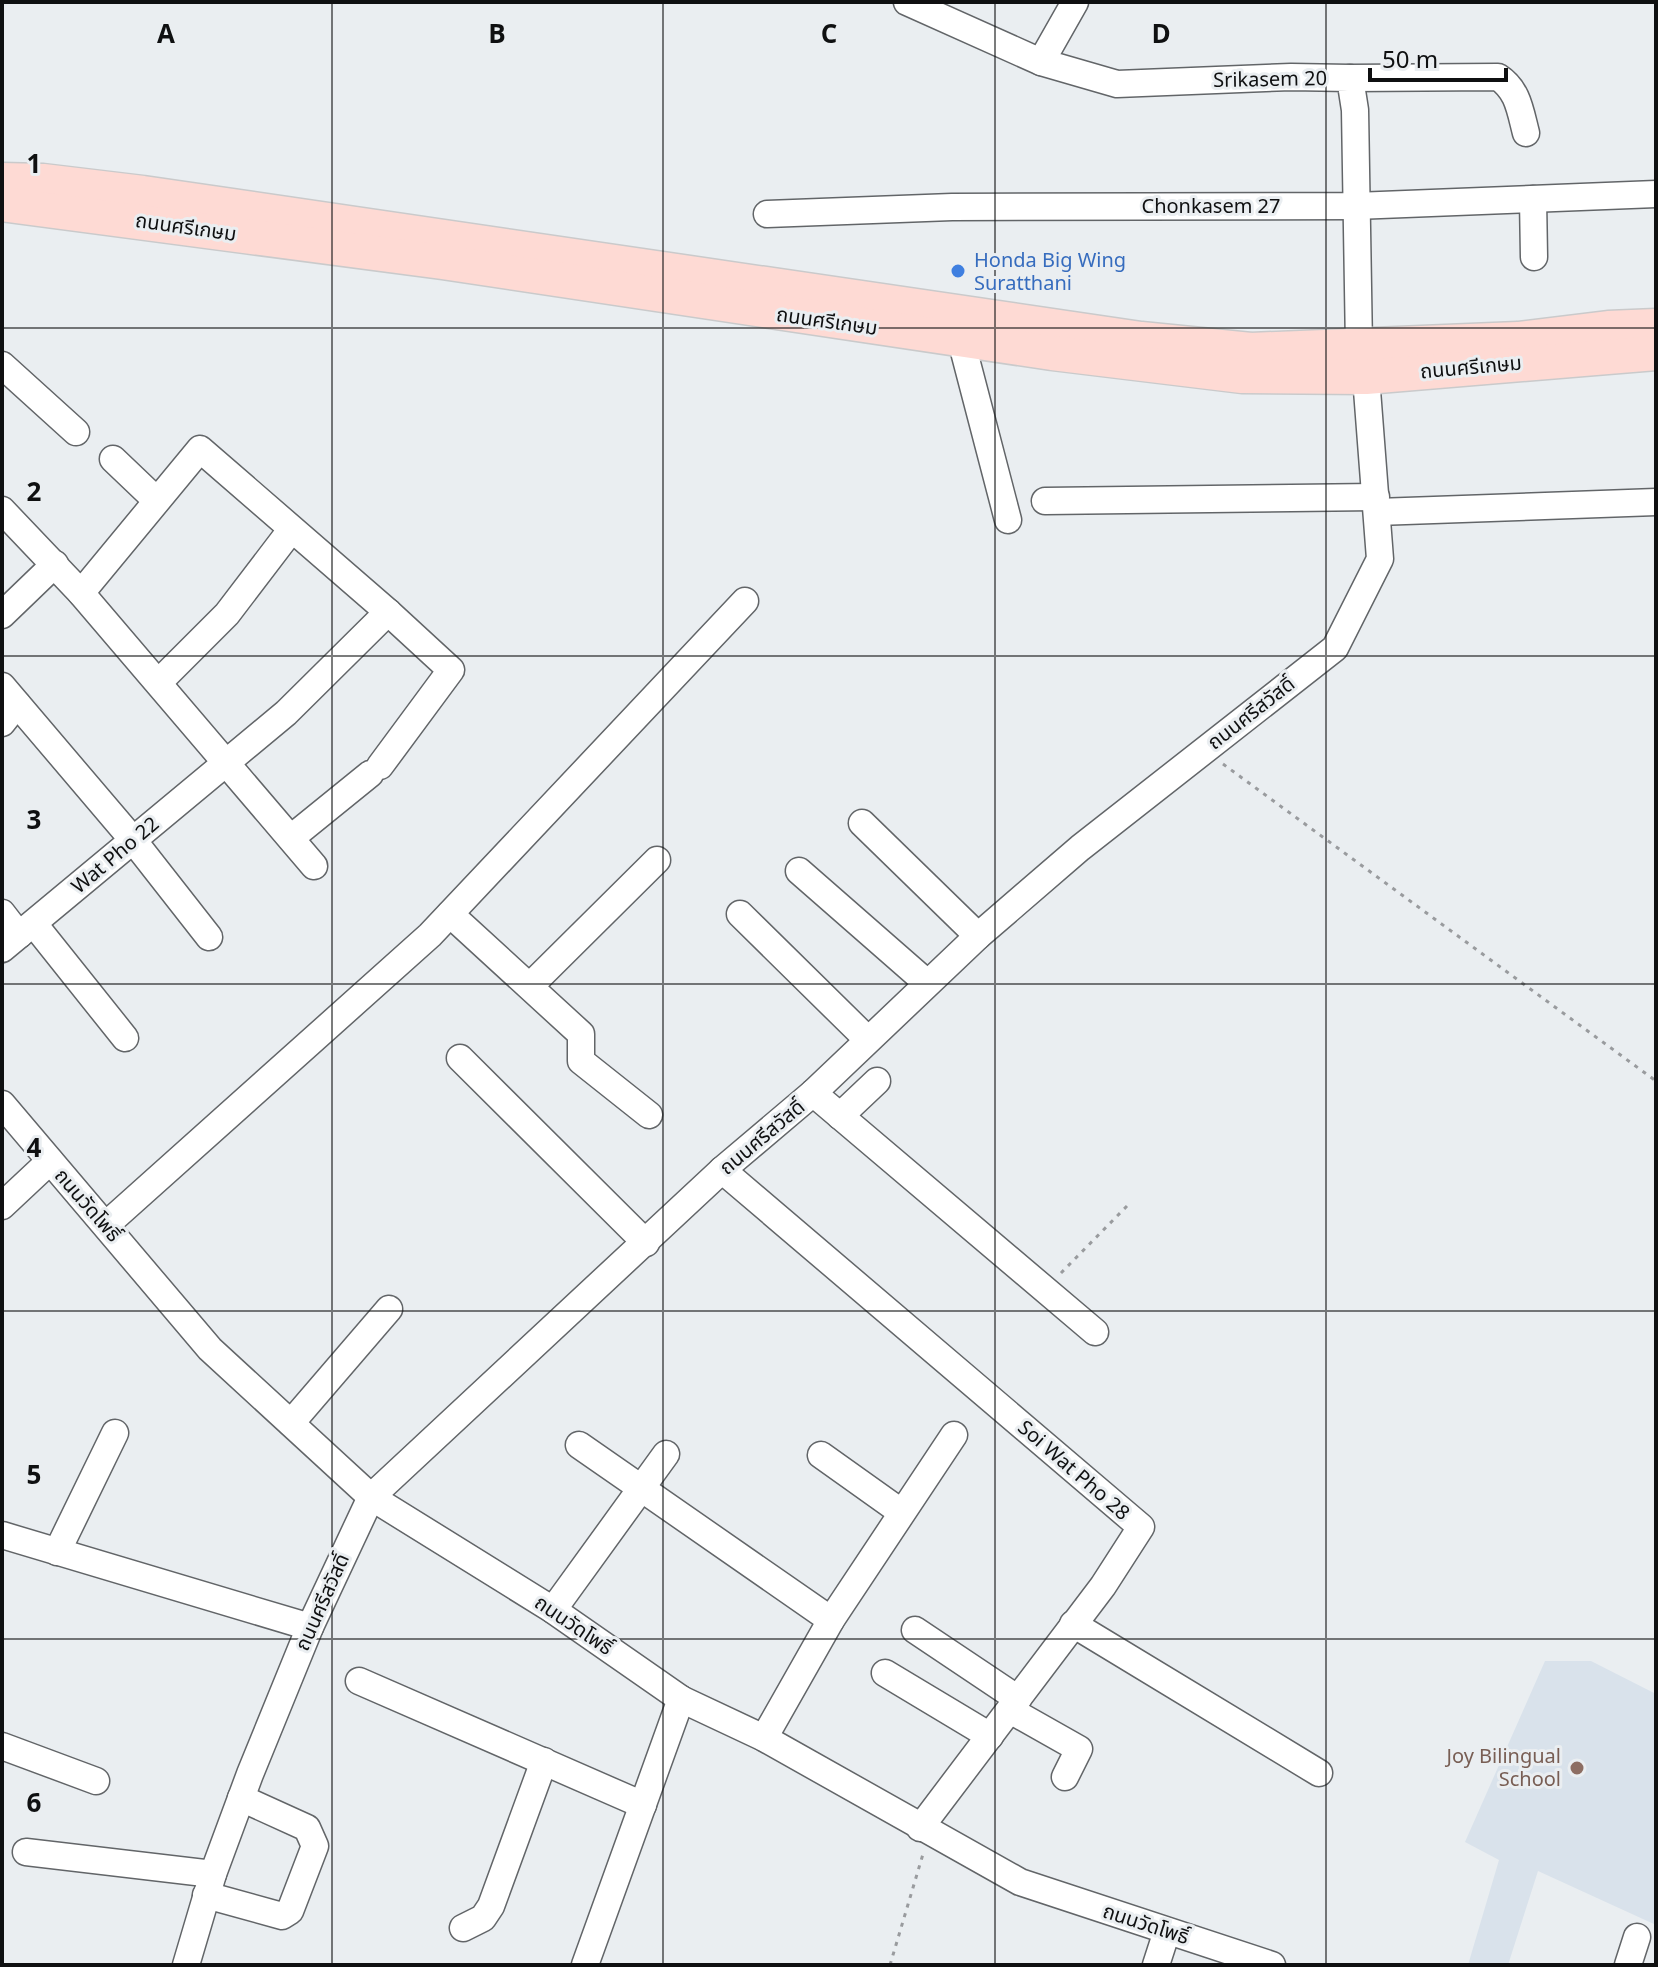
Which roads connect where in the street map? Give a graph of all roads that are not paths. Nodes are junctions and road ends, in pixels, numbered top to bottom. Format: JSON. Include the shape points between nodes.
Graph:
{"nodes":[{"id":1,"x":907,"y":2,"type":"edge"},
{"id":2,"x":1075,"y":2,"type":"edge"},
{"id":3,"x":1041,"y":62,"type":"junction"},
{"id":4,"x":1350,"y":78,"type":"junction"},
{"id":5,"x":1526,"y":133,"type":"dead end"},
{"id":6,"x":2,"y":180,"type":"edge"},
{"id":7,"x":1656,"y":194,"type":"edge"},
{"id":8,"x":1533,"y":199,"type":"junction"},
{"id":9,"x":2,"y":204,"type":"edge"},
{"id":10,"x":1355,"y":206,"type":"junction"},
{"id":11,"x":767,"y":214,"type":"dead end"},
{"id":12,"x":1534,"y":257,"type":"dead end"},
{"id":13,"x":761,"y":298,"type":"junction"},
{"id":14,"x":1656,"y":326,"type":"edge"},
{"id":15,"x":961,"y":340,"type":"junction"},
{"id":16,"x":1656,"y":353,"type":"edge"},
{"id":17,"x":1363,"y":362,"type":"junction"},
{"id":18,"x":2,"y":365,"type":"edge"},
{"id":19,"x":76,"y":432,"type":"dead end"},
{"id":20,"x":113,"y":459,"type":"dead end"},
{"id":21,"x":156,"y":500,"type":"junction"},
{"id":22,"x":1045,"y":501,"type":"dead end"},
{"id":23,"x":1656,"y":502,"type":"edge"},
{"id":24,"x":1376,"y":504,"type":"junction"},
{"id":25,"x":2,"y":510,"type":"edge"},
{"id":26,"x":1008,"y":520,"type":"dead end"},
{"id":27,"x":291,"y":530,"type":"junction"},
{"id":28,"x":55,"y":564,"type":"junction"},
{"id":29,"x":81,"y":593,"type":"junction"},
{"id":30,"x":745,"y":601,"type":"dead end"},
{"id":31,"x":388,"y":612,"type":"junction"},
{"id":32,"x":2,"y":615,"type":"edge"},
{"id":33,"x":159,"y":682,"type":"junction"},
{"id":34,"x":7,"y":704,"type":"edge"},
{"id":35,"x":227,"y":761,"type":"junction"},
{"id":36,"x":862,"y":823,"type":"dead end"},
{"id":37,"x":291,"y":838,"type":"junction"},
{"id":38,"x":133,"y":840,"type":"junction"},
{"id":39,"x":657,"y":860,"type":"dead end"},
{"id":40,"x":314,"y":866,"type":"dead end"},
{"id":41,"x":799,"y":871,"type":"dead end"},
{"id":42,"x":2,"y":913,"type":"edge"},
{"id":43,"x":450,"y":914,"type":"junction"},
{"id":44,"x":740,"y":914,"type":"dead end"},
{"id":45,"x":18,"y":936,"type":"edge"},
{"id":46,"x":978,"y":936,"type":"junction"},
{"id":47,"x":209,"y":937,"type":"dead end"},
{"id":48,"x":927,"y":983,"type":"junction"},
{"id":49,"x":530,"y":986,"type":"junction"},
{"id":50,"x":125,"y":1038,"type":"dead end"},
{"id":51,"x":867,"y":1039,"type":"junction"},
{"id":52,"x":460,"y":1058,"type":"dead end"},
{"id":53,"x":877,"y":1081,"type":"dead end"},
{"id":54,"x":813,"y":1093,"type":"junction"},
{"id":55,"x":2,"y":1104,"type":"edge"},
{"id":56,"x":649,"y":1115,"type":"dead end"},
{"id":57,"x":840,"y":1116,"type":"junction"},
{"id":58,"x":50,"y":1161,"type":"junction"},
{"id":59,"x":722,"y":1170,"type":"junction"},
{"id":60,"x":2,"y":1206,"type":"edge"},
{"id":61,"x":106,"y":1225,"type":"junction"},
{"id":62,"x":646,"y":1243,"type":"junction"},
{"id":63,"x":389,"y":1309,"type":"dead end"},
{"id":64,"x":1095,"y":1332,"type":"dead end"},
{"id":65,"x":291,"y":1423,"type":"junction"},
{"id":66,"x":115,"y":1433,"type":"dead end"},
{"id":67,"x":954,"y":1435,"type":"dead end"},
{"id":68,"x":579,"y":1445,"type":"dead end"},
{"id":69,"x":666,"y":1454,"type":"dead end"},
{"id":70,"x":821,"y":1455,"type":"dead end"},
{"id":71,"x":640,"y":1487,"type":"junction"},
{"id":72,"x":371,"y":1497,"type":"junction"},
{"id":73,"x":901,"y":1512,"type":"junction"},
{"id":74,"x":2,"y":1535,"type":"edge"},
{"id":75,"x":57,"y":1552,"type":"junction"},
{"id":76,"x":553,"y":1610,"type":"junction"},
{"id":77,"x":831,"y":1620,"type":"junction"},
{"id":78,"x":1073,"y":1624,"type":"junction"},
{"id":79,"x":310,"y":1627,"type":"junction"},
{"id":80,"x":915,"y":1630,"type":"dead end"},
{"id":81,"x":885,"y":1673,"type":"dead end"},
{"id":82,"x":359,"y":1681,"type":"dead end"},
{"id":83,"x":681,"y":1699,"type":"junction"},
{"id":84,"x":1014,"y":1704,"type":"junction"},
{"id":85,"x":990,"y":1736,"type":"junction"},
{"id":86,"x":764,"y":1738,"type":"junction"},
{"id":87,"x":2,"y":1746,"type":"edge"},
{"id":88,"x":544,"y":1761,"type":"junction"},
{"id":89,"x":1319,"y":1773,"type":"dead end"},
{"id":90,"x":1065,"y":1777,"type":"dead end"},
{"id":91,"x":96,"y":1781,"type":"dead end"},
{"id":92,"x":241,"y":1798,"type":"junction"},
{"id":93,"x":643,"y":1805,"type":"junction"},
{"id":94,"x":925,"y":1831,"type":"junction"},
{"id":95,"x":26,"y":1852,"type":"dead end"},
{"id":96,"x":209,"y":1885,"type":"junction"},
{"id":97,"x":463,"y":1928,"type":"dead end"},
{"id":98,"x":1167,"y":1931,"type":"junction"},
{"id":99,"x":1637,"y":1937,"type":"dead end"},
{"id":100,"x":186,"y":1965,"type":"edge"},
{"id":101,"x":585,"y":1965,"type":"edge"},
{"id":102,"x":1156,"y":1965,"type":"edge"},
{"id":103,"x":1272,"y":1965,"type":"edge"},
{"id":104,"x":1628,"y":1965,"type":"edge"}],
"edges":[{"from":1,"to":3,"type":"street","name":"Srikasem 20"},
{"from":2,"to":3,"type":"street"},
{"from":3,"to":4,"type":"street","name":"Srikasem 20","via":[[1117,84]]},
{"from":4,"to":5,"type":"street","via":[[1498,77],[1510,85]]},
{"from":4,"to":10,"type":"street","name":"Srikasem 20"},
{"from":6,"to":13,"type":"main road","name":"ถนนศรีเกษม","via":[[402,228]]},
{"from":7,"to":8,"type":"street","name":"Chonkasem 27"},
{"from":8,"to":10,"type":"street","name":"Chonkasem 27"},
{"from":8,"to":12,"type":"street"},
{"from":9,"to":13,"type":"main road","name":"ถนนศรีเกษม"},
{"from":10,"to":11,"type":"street","name":"Chonkasem 27","via":[[952,207]]},
{"from":10,"to":17,"type":"street","name":"Srikasem 20"},
{"from":13,"to":15,"type":"main road","name":"ถนนศรีเกษม"},
{"from":13,"to":17,"type":"main road","name":"ถนนศรีเกษม"},
{"from":14,"to":17,"type":"main road","name":"ถนนศรีเกษม"},
{"from":15,"to":17,"type":"main road","name":"ถนนศรีเกษม","via":[[1242,376]]},
{"from":15,"to":26,"type":"street"},
{"from":16,"to":17,"type":"main road","name":"ถนนศรีเกษม"},
{"from":17,"to":24,"type":"street","name":"ถนนศรีสวัสดิ์"},
{"from":18,"to":19,"type":"street"},
{"from":20,"to":21,"type":"street"},
{"from":21,"to":27,"type":"street","via":[[200,449]]},
{"from":21,"to":29,"type":"street"},
{"from":22,"to":24,"type":"street"},
{"from":23,"to":24,"type":"street"},
{"from":24,"to":46,"type":"street","name":"ถนนศรีสวัสดิ์","via":[[1380,559],[1335,648],[1080,848]]},
{"from":25,"to":28,"type":"street"},
{"from":27,"to":31,"type":"street"},
{"from":27,"to":33,"type":"street","via":[[227,614]]},
{"from":28,"to":29,"type":"street"},
{"from":28,"to":32,"type":"street"},
{"from":29,"to":33,"type":"street"},
{"from":30,"to":43,"type":"street"},
{"from":31,"to":35,"type":"street","name":"Wat Pho 22","via":[[286,713]]},
{"from":31,"to":37,"type":"street","via":[[451,670],[375,770]]},
{"from":33,"to":35,"type":"street"},
{"from":34,"to":38,"type":"street"},
{"from":35,"to":37,"type":"street"},
{"from":35,"to":38,"type":"street","name":"Wat Pho 22"},
{"from":36,"to":46,"type":"street"},
{"from":37,"to":40,"type":"street"},
{"from":38,"to":45,"type":"street","name":"Wat Pho 22"},
{"from":38,"to":47,"type":"street"},
{"from":39,"to":49,"type":"street"},
{"from":41,"to":48,"type":"street"},
{"from":42,"to":45,"type":"street"},
{"from":43,"to":49,"type":"street"},
{"from":43,"to":61,"type":"street"},
{"from":44,"to":51,"type":"street"},
{"from":45,"to":50,"type":"street"},
{"from":46,"to":48,"type":"street","name":"ถนนศรีสวัสดิ์"},
{"from":48,"to":51,"type":"street","name":"ถนนศรีสวัสดิ์"},
{"from":49,"to":56,"type":"street","via":[[581,1034],[581,1061]]},
{"from":51,"to":54,"type":"street","name":"ถนนศรีสวัสดิ์"},
{"from":52,"to":62,"type":"street"},
{"from":53,"to":57,"type":"street"},
{"from":54,"to":57,"type":"street"},
{"from":54,"to":59,"type":"street","name":"ถนนศรีสวัสดิ์"},
{"from":55,"to":58,"type":"street","name":"ถนนวัดโพธิ์"},
{"from":57,"to":64,"type":"street"},
{"from":58,"to":60,"type":"street"},
{"from":58,"to":61,"type":"street","name":"ถนนวัดโพธิ์"},
{"from":59,"to":62,"type":"street","name":"ถนนศรีสวัสดิ์"},
{"from":59,"to":78,"type":"street","name":"Soi Wat Pho 28","via":[[1141,1527]]},
{"from":61,"to":65,"type":"street","name":"ถนนวัดโพธิ์","via":[[210,1349]]},
{"from":62,"to":72,"type":"street","name":"ถนนศรีสวัสดิ์"},
{"from":63,"to":65,"type":"street"},
{"from":65,"to":72,"type":"street","name":"ถนนวัดโพธิ์"},
{"from":66,"to":75,"type":"street"},
{"from":67,"to":73,"type":"street"},
{"from":68,"to":71,"type":"street"},
{"from":69,"to":71,"type":"street"},
{"from":70,"to":73,"type":"street"},
{"from":71,"to":76,"type":"street"},
{"from":71,"to":77,"type":"street"},
{"from":72,"to":76,"type":"street","name":"ถนนวัดโพธิ์"},
{"from":72,"to":79,"type":"street","name":"ถนนศรีสวัสดิ์"},
{"from":73,"to":77,"type":"street"},
{"from":74,"to":75,"type":"street"},
{"from":75,"to":79,"type":"street"},
{"from":76,"to":83,"type":"street","name":"ถนนวัดโพธิ์"},
{"from":77,"to":86,"type":"street"},
{"from":78,"to":84,"type":"street","name":"Soi Wat Pho 28"},
{"from":78,"to":89,"type":"street"},
{"from":79,"to":92,"type":"street","name":"ถนนศรีสวัสดิ์"},
{"from":80,"to":84,"type":"street"},
{"from":81,"to":85,"type":"street"},
{"from":82,"to":88,"type":"street"},
{"from":83,"to":86,"type":"street","name":"ถนนวัดโพธิ์"},
{"from":83,"to":93,"type":"street"},
{"from":84,"to":85,"type":"street","name":"Soi Wat Pho 28"},
{"from":84,"to":90,"type":"street","via":[[1079,1749]]},
{"from":85,"to":94,"type":"street","name":"Soi Wat Pho 28"},
{"from":86,"to":94,"type":"street","name":"ถนนวัดโพธิ์"},
{"from":87,"to":91,"type":"street"},
{"from":88,"to":93,"type":"street"},
{"from":88,"to":97,"type":"street","via":[[491,1906],[483,1918]]},
{"from":92,"to":96,"type":"street","name":"ถนนศรีสวัสดิ์"},
{"from":92,"to":96,"type":"street","via":[[307,1828],[315,1846],[290,1911],[282,1916]]},
{"from":93,"to":101,"type":"street"},
{"from":94,"to":98,"type":"street","name":"ถนนวัดโพธิ์","via":[[1020,1882]]},
{"from":95,"to":96,"type":"street"},
{"from":96,"to":100,"type":"street","name":"ถนนศรีสวัสดิ์"},
{"from":98,"to":102,"type":"street"},
{"from":98,"to":103,"type":"street","name":"ถนนวัดโพธิ์"},
{"from":99,"to":104,"type":"street"}]}
